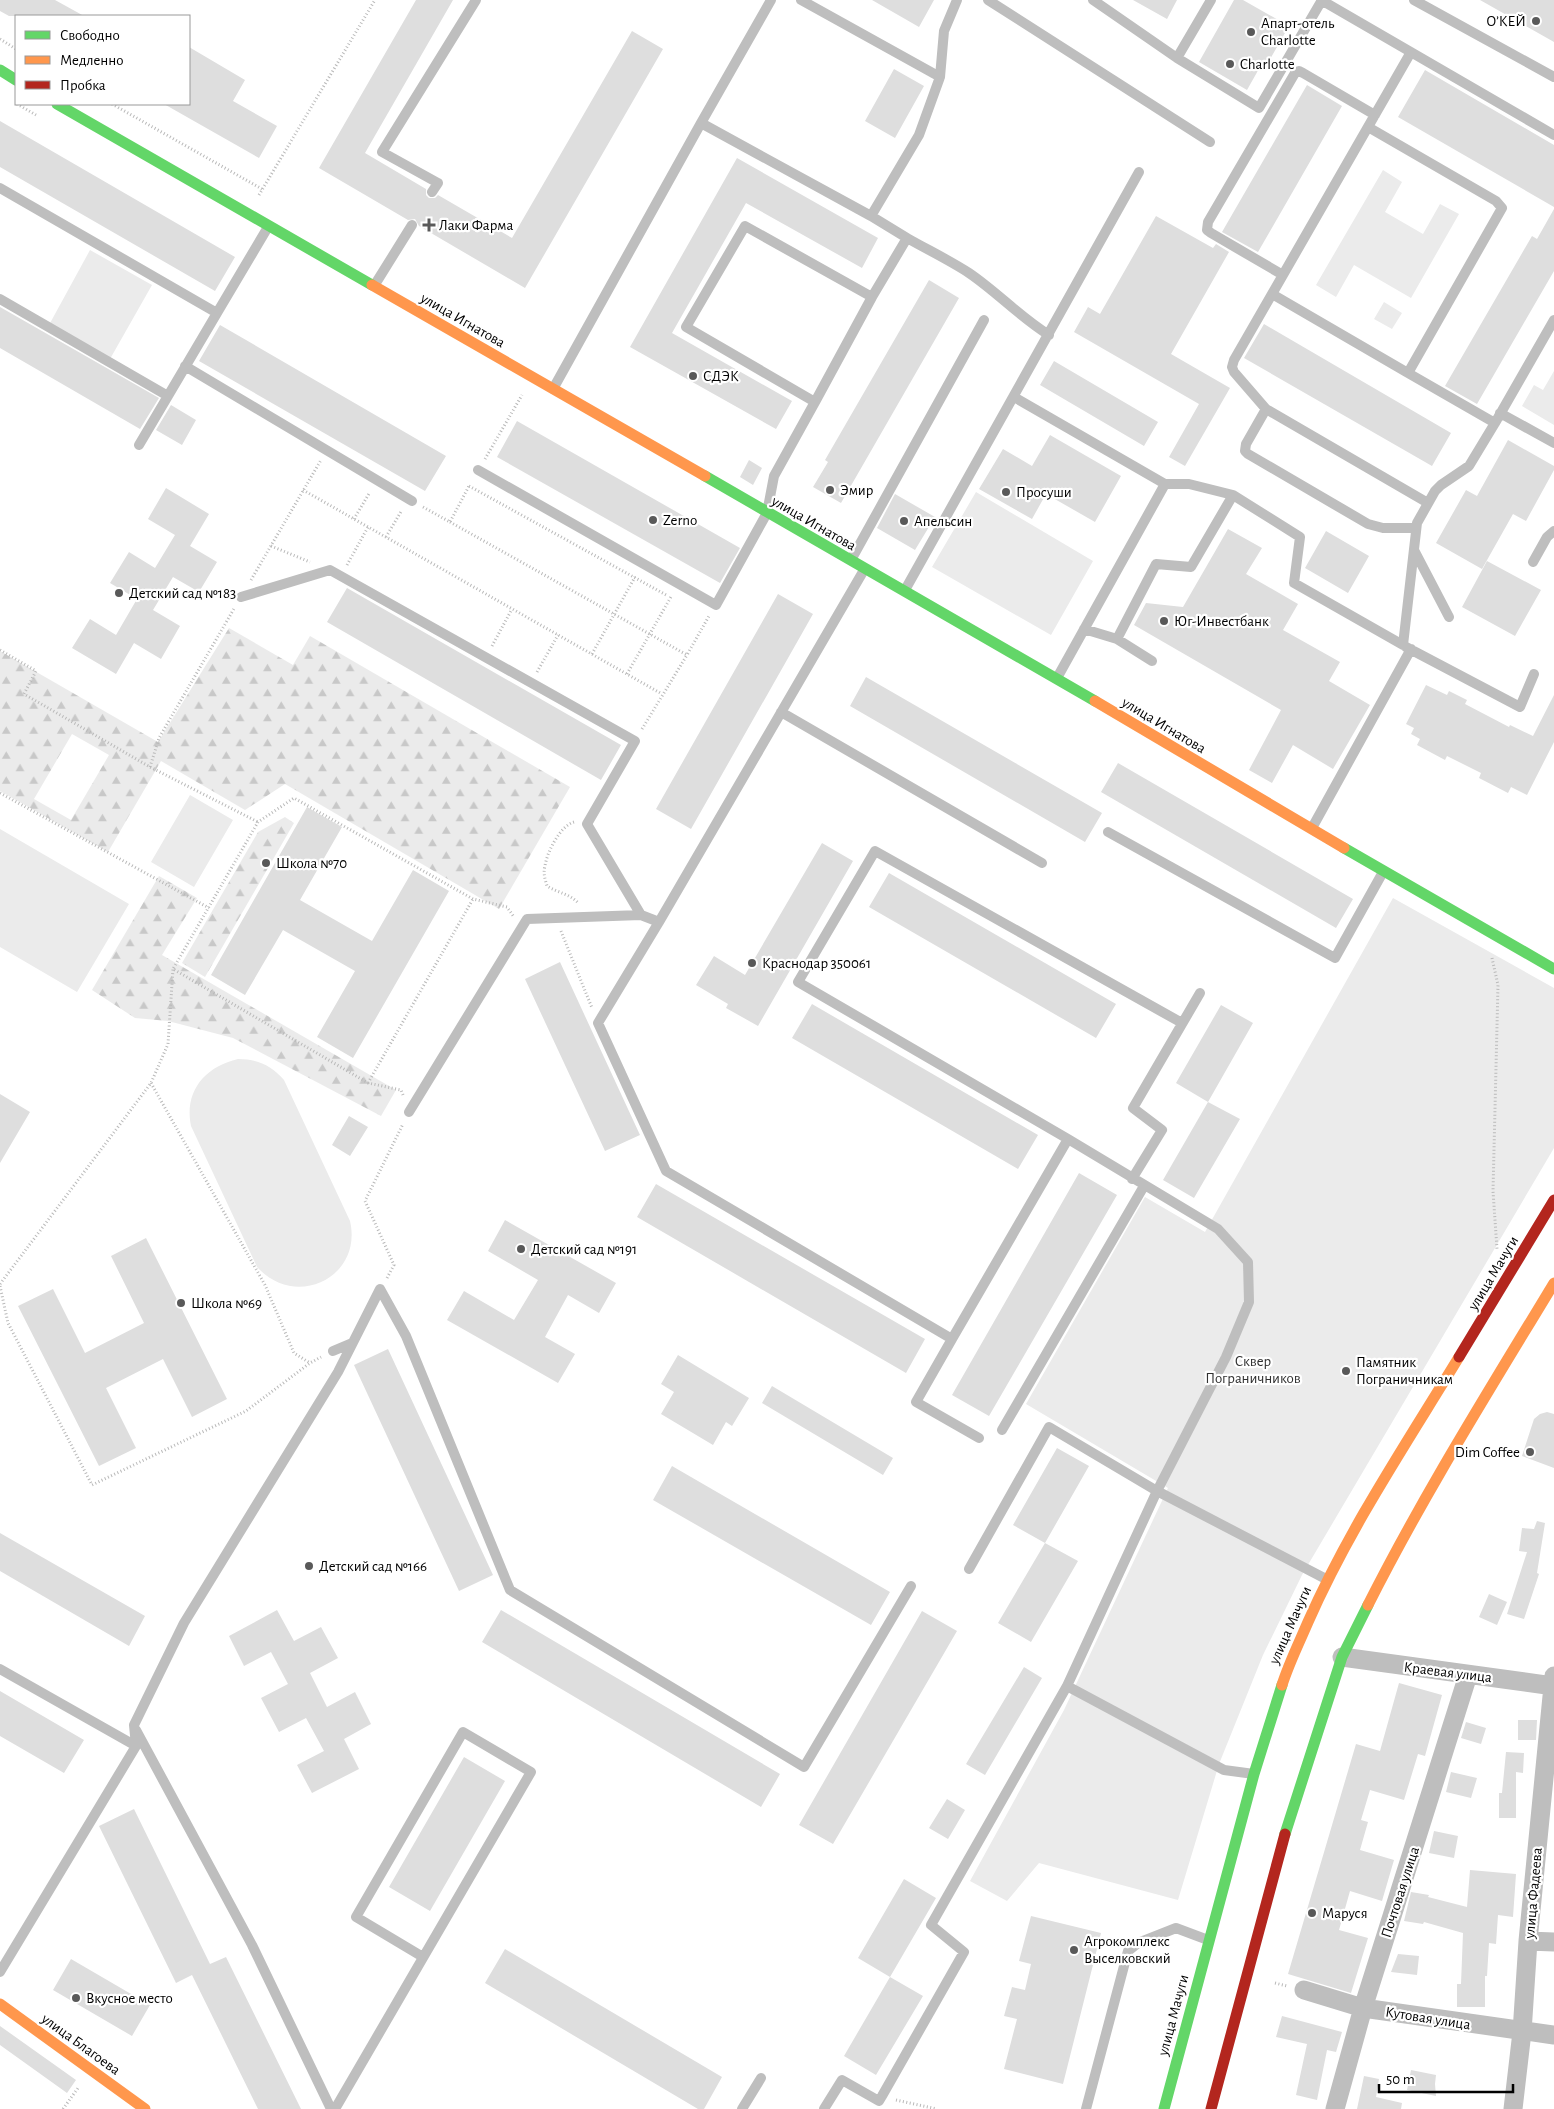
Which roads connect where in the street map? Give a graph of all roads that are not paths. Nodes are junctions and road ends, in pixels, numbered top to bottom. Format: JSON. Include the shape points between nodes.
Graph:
{"nodes":[{"id":1,"x":476,"y":0,"type":"edge"},
{"id":2,"x":771,"y":0,"type":"edge"},
{"id":3,"x":801,"y":0,"type":"edge"},
{"id":4,"x":957,"y":0,"type":"edge"},
{"id":5,"x":988,"y":0,"type":"edge"},
{"id":6,"x":1093,"y":0,"type":"edge"},
{"id":7,"x":1211,"y":0,"type":"edge"},
{"id":8,"x":1321,"y":0,"type":"edge"},
{"id":9,"x":1414,"y":0,"type":"edge"},
{"id":10,"x":1411,"y":52,"type":"junction"},
{"id":11,"x":1178,"y":58,"type":"junction"},
{"id":12,"x":0,"y":70,"type":"edge"},
{"id":13,"x":940,"y":77,"type":"junction"},
{"id":14,"x":1554,"y":77,"type":"edge"},
{"id":15,"x":15,"y":79,"type":"edge"},
{"id":16,"x":60,"y":105,"type":"edge"},
{"id":17,"x":1376,"y":114,"type":"junction"},
{"id":18,"x":701,"y":123,"type":"junction"},
{"id":19,"x":1368,"y":128,"type":"junction"},
{"id":20,"x":1554,"y":135,"type":"edge"},
{"id":21,"x":1210,"y":142,"type":"dead end"},
{"id":22,"x":1139,"y":172,"type":"dead end"},
{"id":23,"x":0,"y":188,"type":"edge"},
{"id":24,"x":432,"y":192,"type":"dead end"},
{"id":25,"x":871,"y":216,"type":"junction"},
{"id":26,"x":412,"y":225,"type":"dead end"},
{"id":27,"x":269,"y":226,"type":"junction"},
{"id":28,"x":908,"y":238,"type":"junction"},
{"id":29,"x":1283,"y":275,"type":"junction"},
{"id":30,"x":374,"y":286,"type":"junction"},
{"id":31,"x":1272,"y":294,"type":"junction"},
{"id":32,"x":872,"y":297,"type":"junction"},
{"id":33,"x":0,"y":299,"type":"edge"},
{"id":34,"x":217,"y":313,"type":"junction"},
{"id":35,"x":984,"y":320,"type":"dead end"},
{"id":36,"x":1554,"y":320,"type":"edge"},
{"id":37,"x":1049,"y":335,"type":"junction"},
{"id":38,"x":185,"y":366,"type":"junction"},
{"id":39,"x":1408,"y":373,"type":"junction"},
{"id":40,"x":553,"y":389,"type":"junction"},
{"id":41,"x":168,"y":396,"type":"junction"},
{"id":42,"x":1014,"y":397,"type":"junction"},
{"id":43,"x":815,"y":402,"type":"junction"},
{"id":44,"x":1266,"y":409,"type":"junction"},
{"id":45,"x":1500,"y":412,"type":"junction"},
{"id":46,"x":1495,"y":423,"type":"junction"},
{"id":47,"x":1554,"y":443,"type":"edge"},
{"id":48,"x":139,"y":445,"type":"dead end"},
{"id":49,"x":478,"y":470,"type":"road end"},
{"id":50,"x":1165,"y":484,"type":"junction"},
{"id":51,"x":1233,"y":495,"type":"junction"},
{"id":52,"x":410,"y":500,"type":"road end"},
{"id":53,"x":1428,"y":503,"type":"junction"},
{"id":54,"x":767,"y":513,"type":"junction"},
{"id":55,"x":1416,"y":528,"type":"junction"},
{"id":56,"x":1554,"y":531,"type":"edge"},
{"id":57,"x":1414,"y":550,"type":"junction"},
{"id":58,"x":850,"y":561,"type":"junction"},
{"id":59,"x":1533,"y":562,"type":"dead end"},
{"id":60,"x":865,"y":569,"type":"junction"},
{"id":61,"x":904,"y":592,"type":"junction"},
{"id":62,"x":241,"y":597,"type":"dead end"},
{"id":63,"x":1449,"y":617,"type":"dead end"},
{"id":64,"x":1084,"y":629,"type":"junction"},
{"id":65,"x":1117,"y":639,"type":"junction"},
{"id":66,"x":1407,"y":647,"type":"junction"},
{"id":67,"x":1152,"y":661,"type":"dead end"},
{"id":68,"x":1534,"y":674,"type":"dead end"},
{"id":69,"x":1057,"y":679,"type":"junction"},
{"id":70,"x":781,"y":712,"type":"junction"},
{"id":71,"x":1311,"y":829,"type":"junction"},
{"id":72,"x":1108,"y":832,"type":"dead end"},
{"id":73,"x":1042,"y":863,"type":"dead end"},
{"id":74,"x":1383,"y":871,"type":"junction"},
{"id":75,"x":641,"y":915,"type":"junction"},
{"id":76,"x":659,"y":922,"type":"junction"},
{"id":77,"x":1554,"y":969,"type":"edge"},
{"id":78,"x":1200,"y":993,"type":"dead end"},
{"id":79,"x":1182,"y":1023,"type":"junction"},
{"id":80,"x":409,"y":1112,"type":"road end"},
{"id":81,"x":1068,"y":1139,"type":"junction"},
{"id":82,"x":1132,"y":1180,"type":"junction"},
{"id":83,"x":1144,"y":1186,"type":"junction"},
{"id":84,"x":1554,"y":1200,"type":"edge"},
{"id":85,"x":1554,"y":1282,"type":"edge"},
{"id":86,"x":952,"y":1339,"type":"junction"},
{"id":87,"x":352,"y":1343,"type":"junction"},
{"id":88,"x":333,"y":1351,"type":"road end"},
{"id":89,"x":1002,"y":1430,"type":"dead end"},
{"id":90,"x":978,"y":1438,"type":"dead end"},
{"id":91,"x":1157,"y":1491,"type":"junction"},
{"id":92,"x":969,"y":1569,"type":"dead end"},
{"id":93,"x":1327,"y":1579,"type":"junction"},
{"id":94,"x":911,"y":1586,"type":"dead end"},
{"id":95,"x":1342,"y":1657,"type":"junction"},
{"id":96,"x":0,"y":1669,"type":"edge"},
{"id":97,"x":1468,"y":1675,"type":"junction"},
{"id":98,"x":1554,"y":1682,"type":"edge"},
{"id":99,"x":1066,"y":1686,"type":"junction"},
{"id":100,"x":134,"y":1725,"type":"junction"},
{"id":101,"x":136,"y":1746,"type":"junction"},
{"id":102,"x":1254,"y":1774,"type":"junction"},
{"id":103,"x":1209,"y":1940,"type":"junction"},
{"id":104,"x":1528,"y":1942,"type":"junction"},
{"id":105,"x":1554,"y":1942,"type":"edge"},
{"id":106,"x":423,"y":1957,"type":"junction"},
{"id":107,"x":0,"y":1972,"type":"edge"},
{"id":108,"x":1304,"y":1990,"type":"dead end"},
{"id":109,"x":0,"y":2004,"type":"edge"},
{"id":110,"x":1363,"y":2008,"type":"junction"},
{"id":111,"x":1522,"y":2032,"type":"junction"},
{"id":112,"x":1554,"y":2036,"type":"edge"},
{"id":113,"x":762,"y":2078,"type":"dead end"},
{"id":114,"x":145,"y":2109,"type":"edge"},
{"id":115,"x":333,"y":2109,"type":"edge"},
{"id":116,"x":742,"y":2109,"type":"edge"},
{"id":117,"x":824,"y":2109,"type":"edge"},
{"id":118,"x":1086,"y":2109,"type":"edge"},
{"id":119,"x":1164,"y":2109,"type":"edge"},
{"id":120,"x":1211,"y":2109,"type":"edge"},
{"id":121,"x":1335,"y":2109,"type":"edge"},
{"id":122,"x":1513,"y":2109,"type":"edge"}],
"edges":[{"from":1,"to":24,"type":"lane","via":[[382,152],[438,183]]},
{"from":2,"to":18,"type":"lane"},
{"from":3,"to":13,"type":"lane"},
{"from":4,"to":13,"type":"lane","via":[[944,31]]},
{"from":5,"to":21,"type":"lane"},
{"from":6,"to":11,"type":"lane"},
{"from":7,"to":11,"type":"lane"},
{"from":8,"to":10,"type":"lane"},
{"from":8,"to":11,"type":"lane","via":[[1259,108]]},
{"from":9,"to":14,"type":"lane"},
{"from":10,"to":17,"type":"lane"},
{"from":10,"to":20,"type":"lane"},
{"from":12,"to":15,"type":"street"},
{"from":13,"to":25,"type":"lane","via":[[919,135]]},
{"from":16,"to":27,"type":"street","name":"улица Игнатова"},
{"from":17,"to":19,"type":"lane"},
{"from":17,"to":29,"type":"lane","via":[[1299,71],[1292,76],[1247,153],[1208,222],[1207,230]]},
{"from":18,"to":25,"type":"lane"},
{"from":18,"to":40,"type":"lane"},
{"from":19,"to":29,"type":"lane"},
{"from":19,"to":39,"type":"lane","via":[[1502,208]]},
{"from":22,"to":37,"type":"lane"},
{"from":23,"to":34,"type":"lane"},
{"from":25,"to":28,"type":"lane"},
{"from":26,"to":30,"type":"lane"},
{"from":27,"to":30,"type":"street","name":"улица Игнатова"},
{"from":27,"to":34,"type":"lane"},
{"from":28,"to":32,"type":"lane"},
{"from":28,"to":37,"type":"lane","via":[[968,272]]},
{"from":29,"to":31,"type":"lane"},
{"from":30,"to":40,"type":"street","name":"улица Игнатова"},
{"from":31,"to":39,"type":"lane"},
{"from":31,"to":44,"type":"lane","via":[[1232,366]]},
{"from":32,"to":43,"type":"lane"},
{"from":32,"to":43,"type":"lane","via":[[745,226],[686,327]]},
{"from":33,"to":41,"type":"lane"},
{"from":34,"to":38,"type":"lane"},
{"from":35,"to":58,"type":"lane"},
{"from":36,"to":45,"type":"lane"},
{"from":37,"to":42,"type":"lane"},
{"from":38,"to":41,"type":"lane"},
{"from":38,"to":52,"type":"lane"},
{"from":39,"to":46,"type":"lane"},
{"from":40,"to":54,"type":"street","name":"улица Игнатова"},
{"from":41,"to":48,"type":"lane"},
{"from":42,"to":50,"type":"lane"},
{"from":42,"to":61,"type":"lane"},
{"from":43,"to":54,"type":"lane","via":[[774,476]]},
{"from":44,"to":53,"type":"lane"},
{"from":44,"to":55,"type":"lane","via":[[1244,448],[1248,454],[1368,524],[1383,528]]},
{"from":45,"to":46,"type":"lane"},
{"from":45,"to":47,"type":"lane"},
{"from":46,"to":53,"type":"lane","via":[[1469,466],[1441,485]]},
{"from":49,"to":54,"type":"lane","via":[[716,605]]},
{"from":50,"to":51,"type":"lane","via":[[1189,484]]},
{"from":50,"to":64,"type":"lane"},
{"from":51,"to":65,"type":"lane","via":[[1191,567],[1156,564]]},
{"from":51,"to":66,"type":"lane","via":[[1300,537],[1294,583]]},
{"from":53,"to":55,"type":"lane"},
{"from":54,"to":58,"type":"street","name":"улица Игнатова"},
{"from":55,"to":57,"type":"lane"},
{"from":56,"to":59,"type":"lane"},
{"from":57,"to":63,"type":"lane"},
{"from":57,"to":66,"type":"lane"},
{"from":58,"to":60,"type":"street","name":"улица Игнатова"},
{"from":60,"to":61,"type":"street","name":"улица Игнатова"},
{"from":60,"to":70,"type":"lane"},
{"from":61,"to":69,"type":"street","name":"улица Игнатова"},
{"from":62,"to":75,"type":"lane","via":[[330,570],[635,742],[587,824]]},
{"from":64,"to":65,"type":"lane"},
{"from":64,"to":69,"type":"lane"},
{"from":65,"to":67,"type":"lane"},
{"from":66,"to":68,"type":"lane","via":[[1520,707]]},
{"from":66,"to":71,"type":"lane"},
{"from":69,"to":71,"type":"street","name":"улица Игнатова"},
{"from":70,"to":73,"type":"lane"},
{"from":70,"to":76,"type":"lane"},
{"from":71,"to":74,"type":"street","name":"улица Игнатова"},
{"from":72,"to":74,"type":"lane","via":[[1335,958]]},
{"from":74,"to":77,"type":"street","name":"улица Игнатова"},
{"from":75,"to":76,"type":"lane"},
{"from":75,"to":80,"type":"lane","via":[[527,919]]},
{"from":76,"to":86,"type":"lane","via":[[598,1023],[666,1171]]},
{"from":78,"to":79,"type":"lane"},
{"from":79,"to":81,"type":"lane","via":[[876,851],[798,982]]},
{"from":79,"to":82,"type":"lane","via":[[1134,1108],[1162,1130]]},
{"from":81,"to":82,"type":"lane"},
{"from":81,"to":86,"type":"lane"},
{"from":82,"to":83,"type":"lane"},
{"from":83,"to":89,"type":"lane"},
{"from":83,"to":91,"type":"lane","via":[[1218,1230],[1248,1262],[1249,1302],[1226,1357]]},
{"from":84,"to":93,"type":"street","name":"улица Мачуги"},
{"from":85,"to":95,"type":"street","via":[[1394,1553]]},
{"from":86,"to":90,"type":"lane","via":[[916,1402]]},
{"from":87,"to":88,"type":"lane"},
{"from":87,"to":94,"type":"lane","via":[[380,1289],[406,1336],[510,1590],[804,1767]]},
{"from":87,"to":100,"type":"lane","via":[[338,1372],[184,1623]]},
{"from":91,"to":92,"type":"lane","via":[[1049,1427]]},
{"from":91,"to":93,"type":"lane"},
{"from":91,"to":99,"type":"lane"},
{"from":93,"to":102,"type":"street","name":"улица Мачуги","via":[[1287,1670]]},
{"from":95,"to":97,"type":"street","name":"Краевая улица"},
{"from":95,"to":120,"type":"street","via":[[1291,1812]]},
{"from":96,"to":101,"type":"lane"},
{"from":97,"to":98,"type":"street","name":"Краевая улица"},
{"from":97,"to":110,"type":"street","name":"Почтовая улица"},
{"from":98,"to":104,"type":"street","name":"улица Фадеева"},
{"from":99,"to":102,"type":"lane","via":[[1224,1770]]},
{"from":99,"to":117,"type":"lane","via":[[931,1925],[964,1952],[882,2096],[879,2101],[842,2080]]},
{"from":100,"to":101,"type":"lane"},
{"from":100,"to":115,"type":"lane","via":[[252,1945]]},
{"from":101,"to":107,"type":"lane"},
{"from":102,"to":103,"type":"street","name":"улица Мачуги"},
{"from":103,"to":118,"type":"lane","via":[[1176,1928],[1138,1943],[1128,1951]]},
{"from":103,"to":119,"type":"street","name":"улица Мачуги"},
{"from":104,"to":105,"type":"street"},
{"from":104,"to":111,"type":"street","name":"улица Фадеева"},
{"from":106,"to":106,"type":"lane","via":[[356,1917],[463,1732],[531,1772]]},
{"from":106,"to":115,"type":"lane"},
{"from":108,"to":110,"type":"street","name":"Кутовая улица"},
{"from":109,"to":114,"type":"street","name":"улица Благоева"},
{"from":110,"to":111,"type":"street","name":"Кутовая улица"},
{"from":110,"to":121,"type":"street","name":"Почтовая улица"},
{"from":111,"to":112,"type":"street","name":"Кутовая улица"},
{"from":111,"to":122,"type":"street","name":"улица Фадеева"},
{"from":113,"to":116,"type":"lane"}]}
